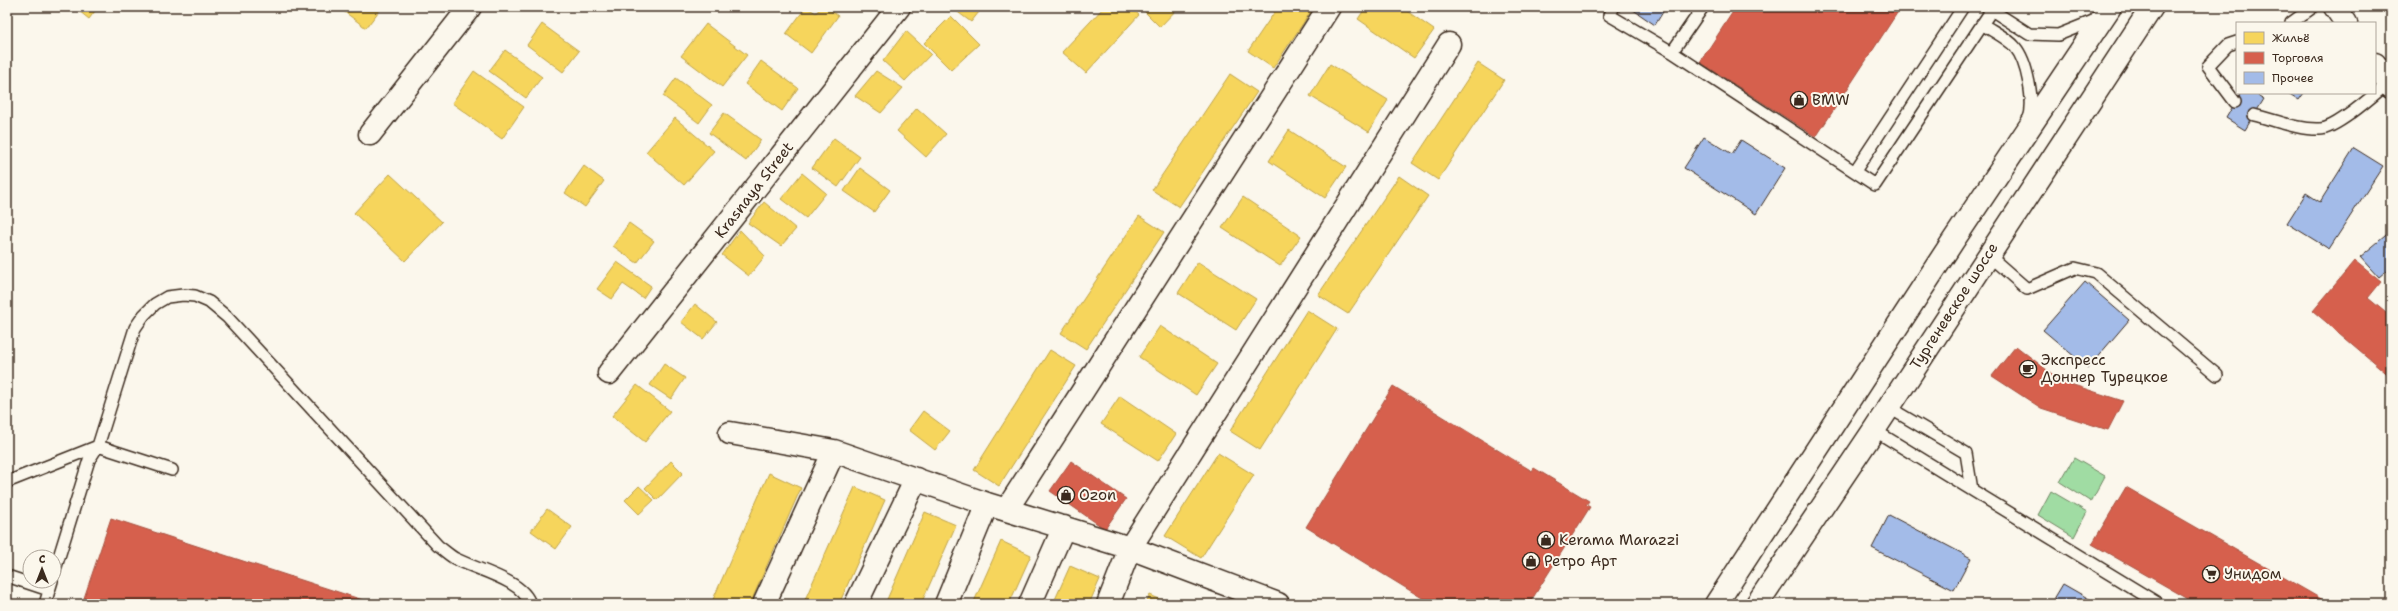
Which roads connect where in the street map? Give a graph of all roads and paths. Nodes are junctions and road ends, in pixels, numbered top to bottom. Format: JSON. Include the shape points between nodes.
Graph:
{"nodes":[{"id":1,"x":470,"y":7,"type":"edge"},
{"id":2,"x":899,"y":7,"type":"edge"},
{"id":3,"x":1329,"y":7,"type":"edge"},
{"id":4,"x":1614,"y":7,"type":"edge"},
{"id":5,"x":1704,"y":7,"type":"edge"},
{"id":6,"x":1963,"y":7,"type":"edge"},
{"id":7,"x":2152,"y":7,"type":"edge"},
{"id":8,"x":2313,"y":7,"type":"edge"},
{"id":9,"x":2335,"y":7,"type":"edge"},
{"id":10,"x":1989,"y":9,"type":"edge"},
{"id":11,"x":2106,"y":12,"type":"edge"},
{"id":12,"x":2292,"y":22,"type":"edge"},
{"id":13,"x":2345,"y":22,"type":"edge"},
{"id":14,"x":1982,"y":24,"type":"junction"},
{"id":15,"x":2236,"y":42,"type":"edge"},
{"id":16,"x":1449,"y":44,"type":"dead end"},
{"id":17,"x":1672,"y":52,"type":"junction"},
{"id":18,"x":2376,"y":65,"type":"edge"},
{"id":19,"x":2390,"y":85,"type":"edge"},
{"id":20,"x":2235,"y":102,"type":"dead end"},
{"id":21,"x":2254,"y":115,"type":"dead end"},
{"id":22,"x":370,"y":134,"type":"dead end"},
{"id":23,"x":2023,"y":137,"type":"junction"},
{"id":24,"x":1855,"y":171,"type":"junction"},
{"id":25,"x":1988,"y":254,"type":"junction"},
{"id":26,"x":609,"y":373,"type":"dead end"},
{"id":27,"x":2217,"y":375,"type":"dead end"},
{"id":28,"x":1888,"y":408,"type":"junction"},
{"id":29,"x":1874,"y":430,"type":"junction"},
{"id":30,"x":730,"y":433,"type":"dead end"},
{"id":31,"x":98,"y":446,"type":"junction"},
{"id":32,"x":834,"y":451,"type":"junction"},
{"id":33,"x":172,"y":470,"type":"dead end"},
{"id":34,"x":916,"y":479,"type":"junction"},
{"id":35,"x":7,"y":482,"type":"edge"},
{"id":36,"x":1972,"y":490,"type":"junction"},
{"id":37,"x":997,"y":506,"type":"junction"},
{"id":38,"x":1064,"y":527,"type":"junction"},
{"id":39,"x":1130,"y":548,"type":"junction"},
{"id":40,"x":61,"y":549,"type":"edge"},
{"id":41,"x":7,"y":576,"type":"edge"},
{"id":42,"x":22,"y":579,"type":"edge"},
{"id":43,"x":49,"y":589,"type":"edge"},
{"id":44,"x":45,"y":604,"type":"edge"},
{"id":45,"x":530,"y":604,"type":"edge"},
{"id":46,"x":764,"y":604,"type":"edge"},
{"id":47,"x":856,"y":604,"type":"edge"},
{"id":48,"x":946,"y":604,"type":"edge"},
{"id":49,"x":1030,"y":604,"type":"edge"},
{"id":50,"x":1108,"y":604,"type":"edge"},
{"id":51,"x":1278,"y":604,"type":"edge"},
{"id":52,"x":1716,"y":604,"type":"edge"},
{"id":53,"x":1757,"y":604,"type":"edge"},
{"id":54,"x":2159,"y":604,"type":"edge"}],
"edges":[{"from":1,"to":22,"type":"main road"},
{"from":2,"to":26,"type":"main road","name":"Krasnaya Street"},
{"from":3,"to":37,"type":"main road"},
{"from":4,"to":17,"type":"lane","via":[[1609,15]]},
{"from":5,"to":17,"type":"lane"},
{"from":6,"to":24,"type":"lane"},
{"from":7,"to":25,"type":"main road","name":"Тургеневское шоссе"},
{"from":8,"to":12,"type":"lane"},
{"from":9,"to":13,"type":"main road"},
{"from":10,"to":11,"type":"lane","via":[[2028,34],[2058,35]]},
{"from":10,"to":14,"type":"lane"},
{"from":11,"to":23,"type":"main road"},
{"from":14,"to":23,"type":"lane","via":[[2015,48],[2028,74],[2032,112]]},
{"from":14,"to":24,"type":"lane","via":[[1875,185]]},
{"from":15,"to":20,"type":"lane","via":[[2228,45],[2208,66]]},
{"from":16,"to":39,"type":"main road"},
{"from":17,"to":24,"type":"lane"},
{"from":18,"to":19,"type":"main road"},
{"from":19,"to":21,"type":"lane","via":[[2345,117],[2321,130]]},
{"from":23,"to":52,"type":"main road"},
{"from":25,"to":27,"type":"lane","via":[[2027,288],[2075,268],[2096,273]]},
{"from":25,"to":28,"type":"main road","name":"Тургеневское шоссе"},
{"from":28,"to":29,"type":"main road","name":"Тургеневское шоссе"},
{"from":28,"to":36,"type":"lane","via":[[1966,453]]},
{"from":29,"to":36,"type":"lane"},
{"from":29,"to":53,"type":"main road","name":"Тургеневское шоссе"},
{"from":30,"to":32,"type":"main road"},
{"from":31,"to":33,"type":"lane"},
{"from":31,"to":35,"type":"lane"},
{"from":31,"to":40,"type":"lane","via":[[89,460]]},
{"from":31,"to":45,"type":"lane","via":[[135,328],[155,304],[167,297],[195,296],[209,302],[227,317],[438,546],[455,558],[510,582],[528,597]]},
{"from":32,"to":34,"type":"main road"},
{"from":32,"to":46,"type":"main road"},
{"from":34,"to":37,"type":"main road"},
{"from":34,"to":47,"type":"main road"},
{"from":36,"to":54,"type":"lane"},
{"from":37,"to":38,"type":"main road"},
{"from":37,"to":48,"type":"main road"},
{"from":38,"to":39,"type":"main road"},
{"from":38,"to":49,"type":"main road"},
{"from":39,"to":50,"type":"main road"},
{"from":39,"to":51,"type":"main road"},
{"from":41,"to":42,"type":"lane"},
{"from":43,"to":44,"type":"lane"}]}
